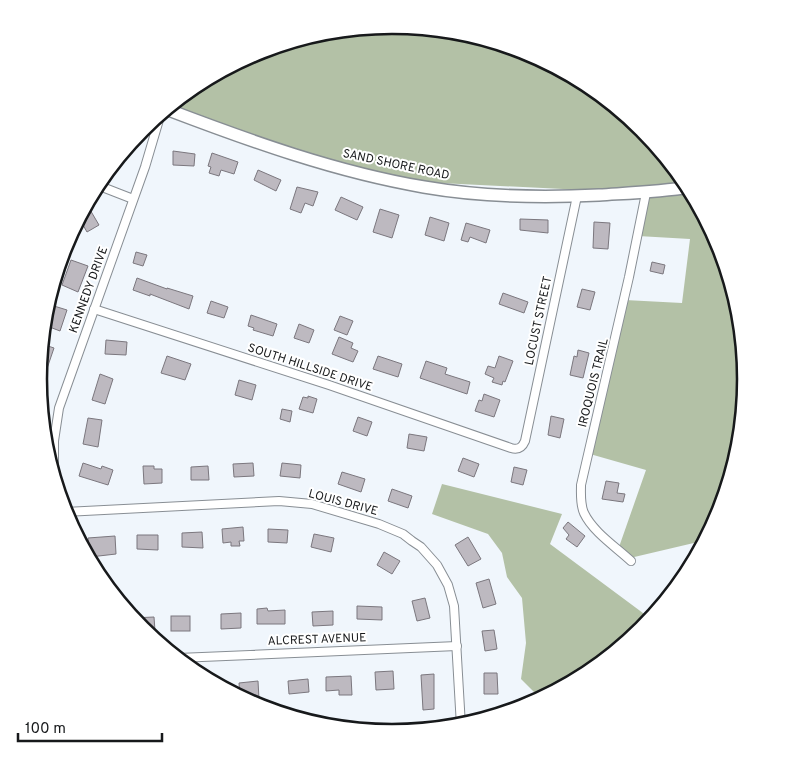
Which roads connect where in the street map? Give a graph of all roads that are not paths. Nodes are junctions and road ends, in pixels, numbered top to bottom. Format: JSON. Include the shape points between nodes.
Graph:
{"nodes":[{"id":1,"x":174,"y":112,"type":"edge"},
{"id":2,"x":157,"y":127,"type":"edge"},
{"id":3,"x":104,"y":188,"type":"edge"},
{"id":4,"x":681,"y":188,"type":"edge"},
{"id":5,"x":646,"y":193,"type":"junction"},
{"id":6,"x":578,"y":196,"type":"junction"},
{"id":7,"x":133,"y":199,"type":"junction"},
{"id":8,"x":94,"y":309,"type":"junction"},
{"id":9,"x":54,"y":446,"type":"edge"},
{"id":10,"x":518,"y":449,"type":"joint"},
{"id":11,"x":74,"y":512,"type":"edge"},
{"id":12,"x":630,"y":561,"type":"dead end"},
{"id":13,"x":457,"y":646,"type":"junction"},
{"id":14,"x":189,"y":658,"type":"edge"},
{"id":15,"x":461,"y":718,"type":"edge"}],
"edges":[{"from":1,"to":6,"type":"street","name":"SAND SHORE ROAD","via":[[263,144],[392,181],[482,194]]},
{"from":2,"to":7,"type":"street","name":"KENNEDY DRIVE"},
{"from":3,"to":7,"type":"street"},
{"from":4,"to":5,"type":"street","name":"SAND SHORE ROAD"},
{"from":5,"to":6,"type":"street","name":"SAND SHORE ROAD"},
{"from":5,"to":12,"type":"street","name":"IROQUOIS TRAIL","via":[[630,277],[581,485],[581,503],[587,517]]},
{"from":6,"to":10,"type":"street","name":"LOCUST STREET","via":[[524,441]]},
{"from":7,"to":8,"type":"street","name":"KENNEDY DRIVE"},
{"from":8,"to":9,"type":"street","name":"KENNEDY DRIVE","via":[[59,408]]},
{"from":8,"to":10,"type":"street","name":"SOUTH HILLSIDE DRIVE"},
{"from":11,"to":13,"type":"street","name":"LOUIS DRIVE","via":[[279,501],[312,504],[379,524],[403,534],[437,565],[454,606]]},
{"from":13,"to":14,"type":"street","name":"ALCREST AVENUE"},
{"from":13,"to":15,"type":"street","name":"LOUIS DRIVE"}]}
